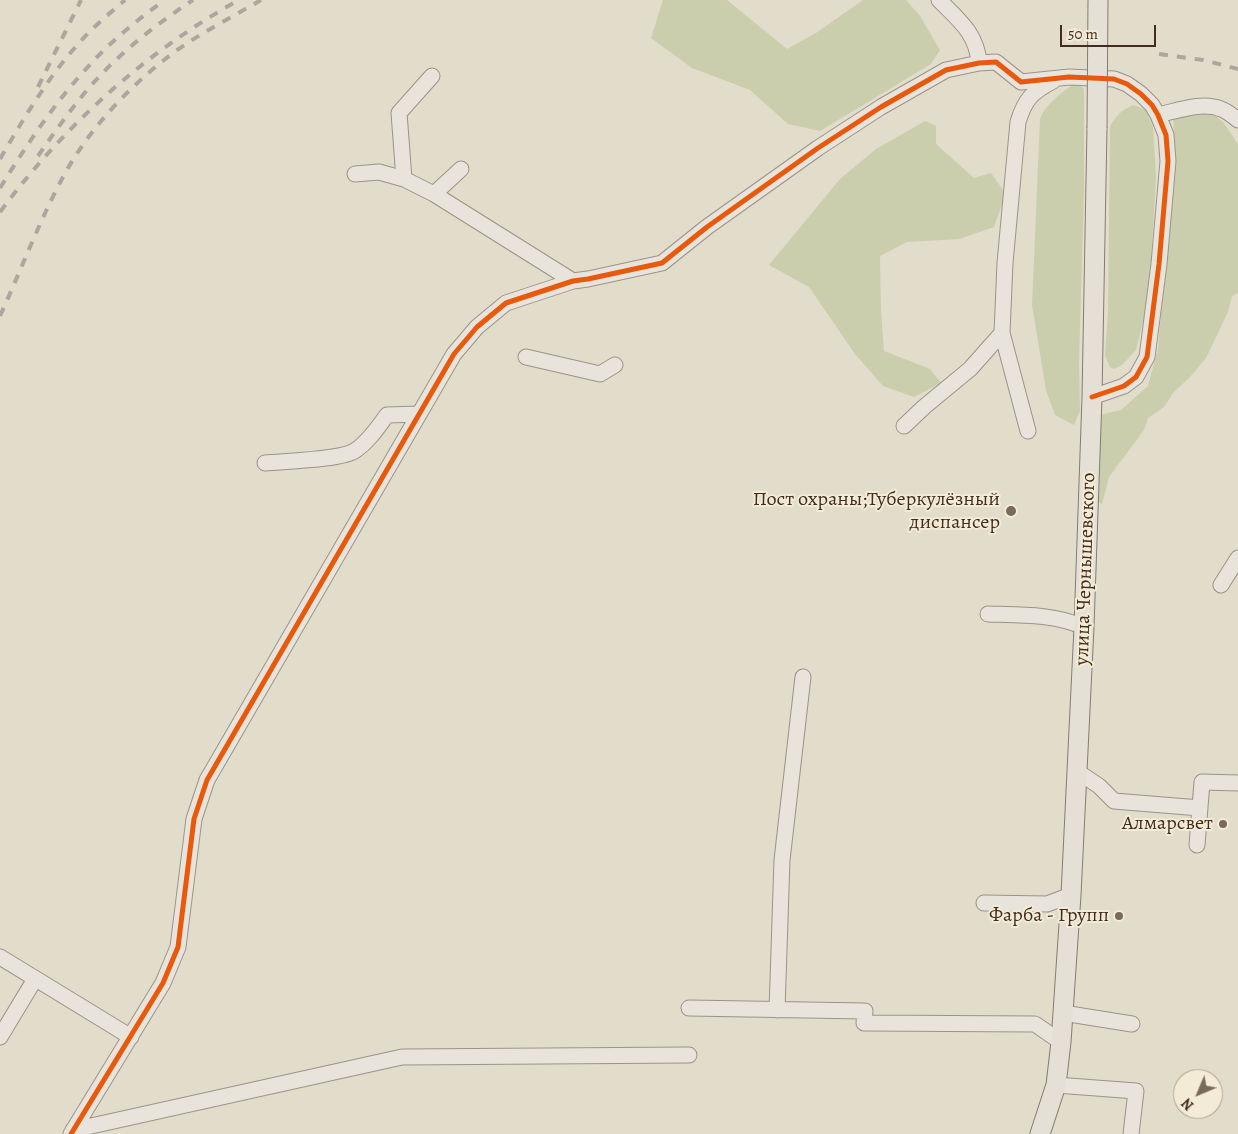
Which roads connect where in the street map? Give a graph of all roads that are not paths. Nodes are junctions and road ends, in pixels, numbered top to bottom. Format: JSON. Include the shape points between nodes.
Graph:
{"nodes":[{"id":1,"x":939,"y":0,"type":"edge"},
{"id":2,"x":1098,"y":0,"type":"edge"},
{"id":3,"x":979,"y":63,"type":"junction"},
{"id":4,"x":432,"y":76,"type":"dead end"},
{"id":5,"x":1069,"y":77,"type":"junction"},
{"id":6,"x":1158,"y":115,"type":"junction"},
{"id":7,"x":1238,"y":120,"type":"edge"},
{"id":8,"x":461,"y":168,"type":"dead end"},
{"id":9,"x":355,"y":174,"type":"dead end"},
{"id":10,"x":404,"y":179,"type":"junction"},
{"id":11,"x":434,"y":194,"type":"junction"},
{"id":12,"x":573,"y":281,"type":"junction"},
{"id":13,"x":1002,"y":333,"type":"junction"},
{"id":14,"x":526,"y":357,"type":"dead end"},
{"id":15,"x":615,"y":365,"type":"dead end"},
{"id":16,"x":1092,"y":398,"type":"junction"},
{"id":17,"x":418,"y":414,"type":"junction"},
{"id":18,"x":904,"y":426,"type":"dead end"},
{"id":19,"x":1028,"y":431,"type":"dead end"},
{"id":20,"x":265,"y":463,"type":"dead end"},
{"id":21,"x":1238,"y":558,"type":"edge"},
{"id":22,"x":1221,"y":585,"type":"dead end"},
{"id":23,"x":988,"y":614,"type":"dead end"},
{"id":24,"x":1084,"y":627,"type":"junction"},
{"id":25,"x":803,"y":677,"type":"dead end"},
{"id":26,"x":1078,"y":772,"type":"junction"},
{"id":27,"x":1238,"y":783,"type":"edge"},
{"id":28,"x":1200,"y":808,"type":"junction"},
{"id":29,"x":1197,"y":845,"type":"dead end"},
{"id":30,"x":1071,"y":896,"type":"junction"},
{"id":31,"x":984,"y":902,"type":"dead end"},
{"id":32,"x":0,"y":957,"type":"edge"},
{"id":33,"x":34,"y":979,"type":"junction"},
{"id":34,"x":688,"y":1008,"type":"dead end"},
{"id":35,"x":777,"y":1010,"type":"junction"},
{"id":36,"x":1063,"y":1013,"type":"junction"},
{"id":37,"x":1132,"y":1024,"type":"dead end"},
{"id":38,"x":0,"y":1037,"type":"edge"},
{"id":39,"x":131,"y":1037,"type":"junction"},
{"id":40,"x":1061,"y":1042,"type":"junction"},
{"id":41,"x":689,"y":1056,"type":"dead end"},
{"id":42,"x":1056,"y":1085,"type":"junction"},
{"id":43,"x":72,"y":1132,"type":"edge"},
{"id":44,"x":1040,"y":1134,"type":"edge"},
{"id":45,"x":1131,"y":1134,"type":"edge"}],
"edges":[{"from":1,"to":3,"type":"street","via":[[975,40]]},
{"from":2,"to":16,"type":"main road","name":"улица Чернышевского","bridge":true},
{"from":3,"to":5,"type":"street","via":[[996,62],[1021,82]]},
{"from":3,"to":12,"type":"street","via":[[946,70],[881,107],[706,227],[662,263]]},
{"from":4,"to":10,"type":"street","via":[[399,113]]},
{"from":5,"to":6,"type":"street","via":[[1114,79],[1127,84],[1141,94]]},
{"from":5,"to":13,"type":"street","via":[[1056,80],[1031,94],[1018,122]]},
{"from":6,"to":7,"type":"street","via":[[1211,106]]},
{"from":6,"to":16,"type":"street","via":[[1166,135],[1168,161],[1159,264],[1146,357],[1136,377],[1124,386]]},
{"from":8,"to":11,"type":"street"},
{"from":9,"to":10,"type":"street","via":[[379,172]]},
{"from":10,"to":11,"type":"street"},
{"from":11,"to":12,"type":"street"},
{"from":12,"to":17,"type":"street","via":[[506,303],[477,327],[454,354]]},
{"from":13,"to":18,"type":"street","via":[[970,369]]},
{"from":13,"to":19,"type":"street"},
{"from":14,"to":15,"type":"street","via":[[600,374]]},
{"from":16,"to":24,"type":"main road","name":"улица Чернышевского"},
{"from":17,"to":20,"type":"street","via":[[387,415],[355,451],[327,458]]},
{"from":17,"to":39,"type":"street","via":[[207,780],[194,818],[178,947],[163,984]]},
{"from":21,"to":22,"type":"street"},
{"from":23,"to":24,"type":"street","via":[[1036,616]]},
{"from":24,"to":26,"type":"main road","name":"улица Чернышевского"},
{"from":25,"to":35,"type":"street","via":[[782,860]]},
{"from":26,"to":28,"type":"street","via":[[1100,786],[1114,801]]},
{"from":26,"to":30,"type":"main road","name":"улица Чернышевского"},
{"from":27,"to":28,"type":"street","via":[[1202,782]]},
{"from":28,"to":29,"type":"street"},
{"from":30,"to":31,"type":"street","via":[[1047,904]]},
{"from":30,"to":36,"type":"main road","name":"улица Чернышевского"},
{"from":32,"to":33,"type":"street"},
{"from":33,"to":38,"type":"street"},
{"from":33,"to":39,"type":"street"},
{"from":34,"to":35,"type":"street"},
{"from":35,"to":40,"type":"street","via":[[865,1011],[864,1023],[1035,1024]]},
{"from":36,"to":37,"type":"street"},
{"from":36,"to":40,"type":"main road","name":"улица Чернышевского"},
{"from":39,"to":43,"type":"street"},
{"from":40,"to":42,"type":"main road","name":"улица Чернышевского"},
{"from":41,"to":43,"type":"street","via":[[402,1057]]},
{"from":42,"to":44,"type":"main road","name":"улица Чернышевского"},
{"from":42,"to":45,"type":"street","via":[[1136,1091]]}]}
